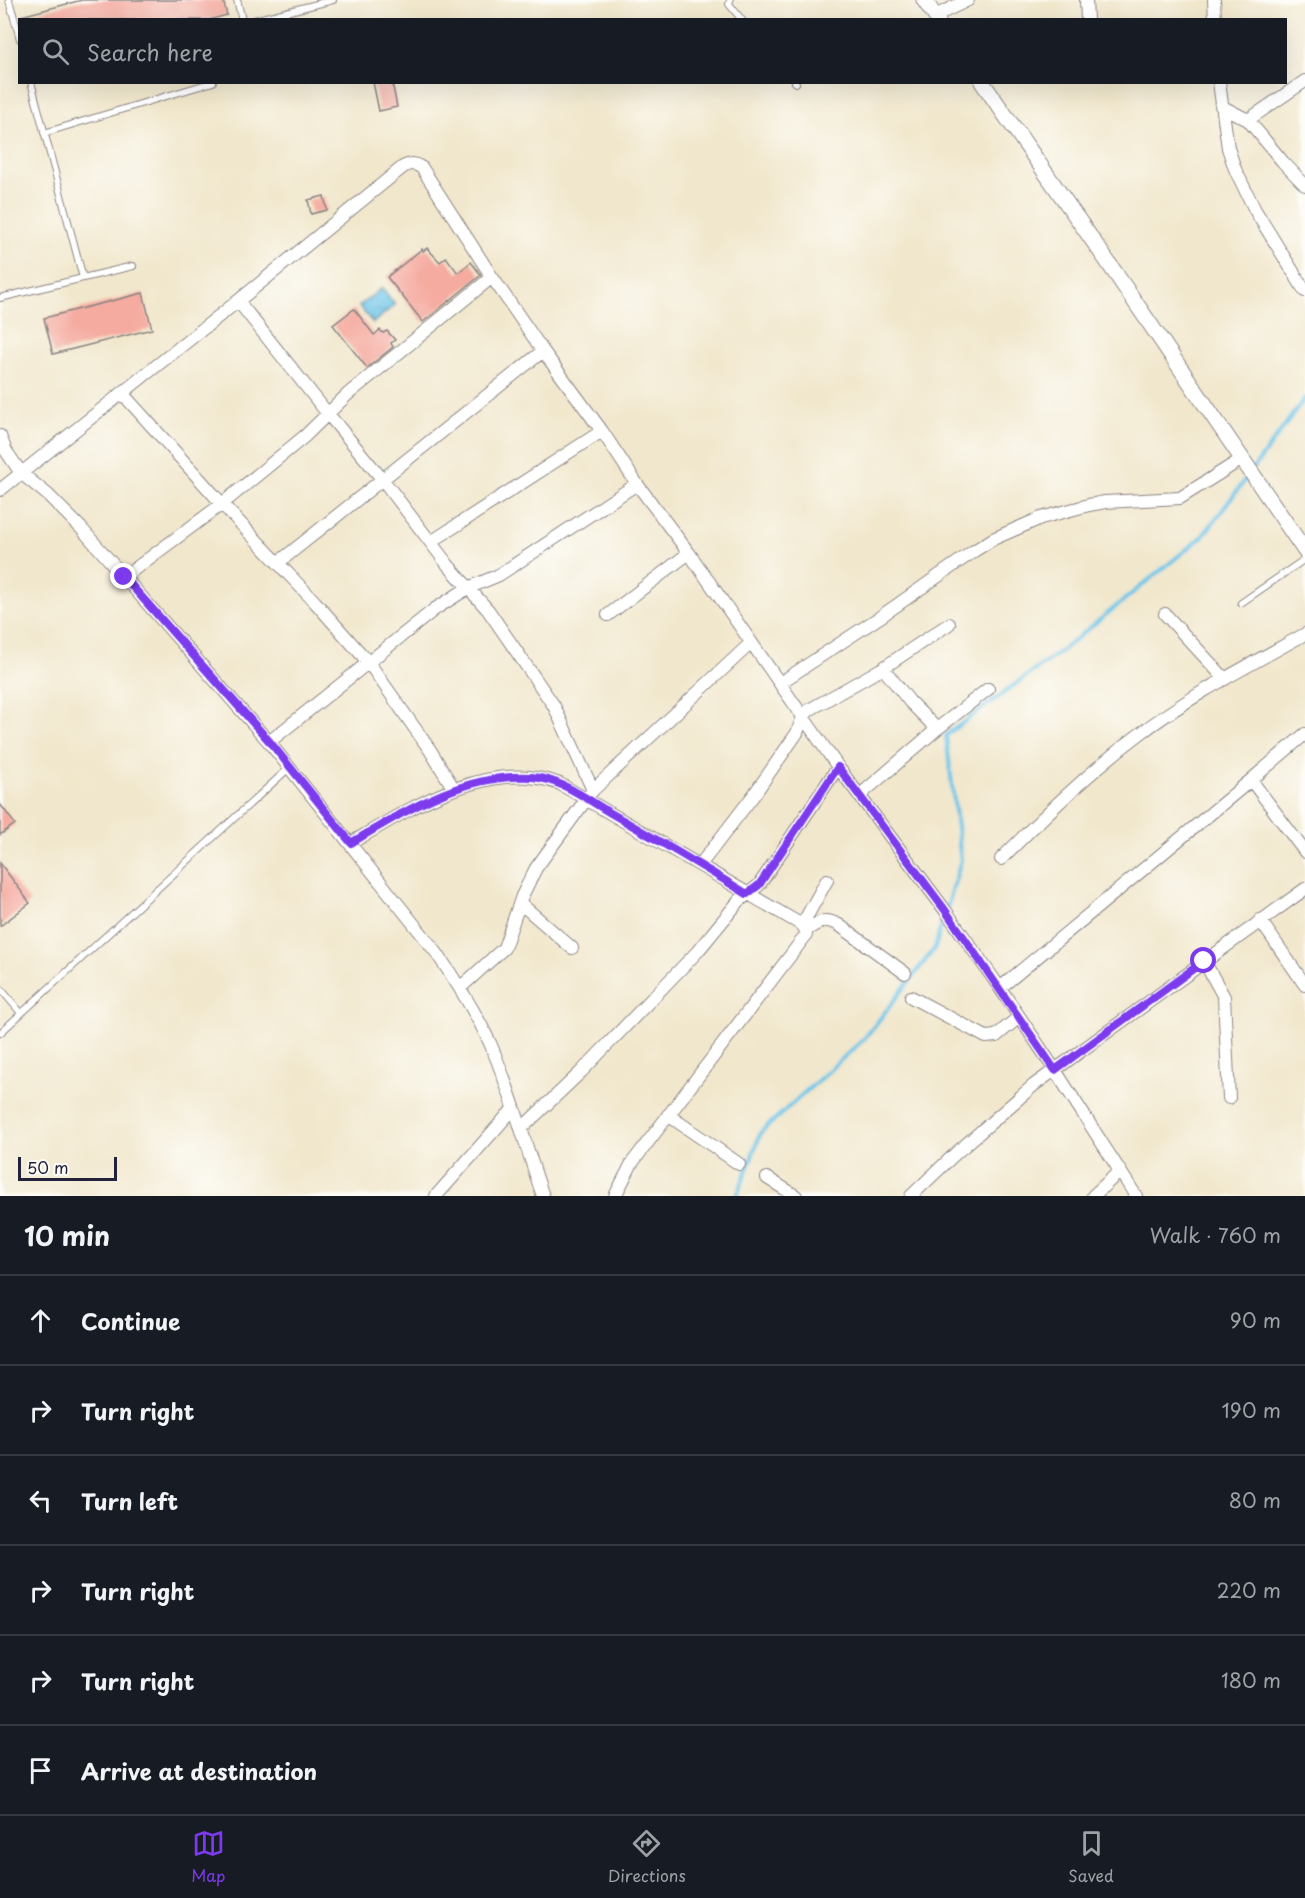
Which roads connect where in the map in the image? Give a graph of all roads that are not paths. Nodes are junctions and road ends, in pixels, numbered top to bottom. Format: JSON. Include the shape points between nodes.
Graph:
{"nodes":[{"id":1,"x":9,"y":0,"type":"edge"},
{"id":2,"x":237,"y":0,"type":"edge"},
{"id":3,"x":333,"y":0,"type":"edge"},
{"id":4,"x":730,"y":0,"type":"edge"},
{"id":5,"x":924,"y":0,"type":"edge"},
{"id":6,"x":968,"y":0,"type":"edge"},
{"id":7,"x":1086,"y":0,"type":"edge"},
{"id":8,"x":1214,"y":0,"type":"edge"},
{"id":9,"x":242,"y":18,"type":"edge"},
{"id":10,"x":262,"y":18,"type":"edge"},
{"id":11,"x":740,"y":18,"type":"edge"},
{"id":12,"x":936,"y":18,"type":"edge"},
{"id":13,"x":1087,"y":18,"type":"edge"},
{"id":14,"x":1215,"y":18,"type":"edge"},
{"id":15,"x":18,"y":32,"type":"edge"},
{"id":16,"x":1305,"y":81,"type":"edge"},
{"id":17,"x":32,"y":84,"type":"edge"},
{"id":18,"x":206,"y":84,"type":"edge"},
{"id":19,"x":983,"y":84,"type":"edge"},
{"id":20,"x":1219,"y":84,"type":"edge"},
{"id":21,"x":1221,"y":106,"type":"junction"},
{"id":22,"x":1248,"y":120,"type":"junction"},
{"id":23,"x":44,"y":133,"type":"junction"},
{"id":24,"x":1305,"y":185,"type":"edge"},
{"id":25,"x":133,"y":266,"type":"dead end"},
{"id":26,"x":492,"y":277,"type":"junction"},
{"id":27,"x":83,"y":278,"type":"junction"},
{"id":28,"x":1305,"y":291,"type":"edge"},
{"id":29,"x":0,"y":298,"type":"edge"},
{"id":30,"x":238,"y":301,"type":"junction"},
{"id":31,"x":543,"y":351,"type":"junction"},
{"id":32,"x":122,"y":393,"type":"junction"},
{"id":33,"x":328,"y":414,"type":"junction"},
{"id":34,"x":602,"y":431,"type":"junction"},
{"id":35,"x":0,"y":436,"type":"edge"},
{"id":36,"x":1244,"y":461,"type":"junction"},
{"id":37,"x":21,"y":473,"type":"junction"},
{"id":38,"x":383,"y":480,"type":"junction"},
{"id":39,"x":637,"y":484,"type":"junction"},
{"id":40,"x":0,"y":490,"type":"edge"},
{"id":41,"x":222,"y":504,"type":"junction"},
{"id":42,"x":431,"y":542,"type":"junction"},
{"id":43,"x":1305,"y":551,"type":"edge"},
{"id":44,"x":689,"y":553,"type":"junction"},
{"id":45,"x":1305,"y":559,"type":"edge"},
{"id":46,"x":279,"y":562,"type":"junction"},
{"id":47,"x":124,"y":577,"type":"junction"},
{"id":48,"x":468,"y":588,"type":"junction"},
{"id":49,"x":1241,"y":603,"type":"dead end"},
{"id":50,"x":1165,"y":614,"type":"dead end"},
{"id":51,"x":608,"y":615,"type":"dead end"},
{"id":52,"x":949,"y":624,"type":"dead end"},
{"id":53,"x":1305,"y":634,"type":"edge"},
{"id":54,"x":751,"y":643,"type":"junction"},
{"id":55,"x":369,"y":663,"type":"junction"},
{"id":56,"x":883,"y":668,"type":"junction"},
{"id":57,"x":1225,"y":679,"type":"junction"},
{"id":58,"x":780,"y":682,"type":"junction"},
{"id":59,"x":988,"y":688,"type":"dead end"},
{"id":60,"x":803,"y":717,"type":"junction"},
{"id":61,"x":937,"y":729,"type":"junction"},
{"id":62,"x":1305,"y":734,"type":"edge"},
{"id":63,"x":270,"y":742,"type":"junction"},
{"id":64,"x":838,"y":767,"type":"junction"},
{"id":65,"x":290,"y":768,"type":"junction"},
{"id":66,"x":1251,"y":780,"type":"junction"},
{"id":67,"x":454,"y":789,"type":"junction"},
{"id":68,"x":590,"y":795,"type":"junction"},
{"id":69,"x":859,"y":796,"type":"junction"},
{"id":70,"x":351,"y":843,"type":"junction"},
{"id":71,"x":1305,"y":852,"type":"edge"},
{"id":72,"x":1001,"y":859,"type":"dead end"},
{"id":73,"x":700,"y":865,"type":"junction"},
{"id":74,"x":827,"y":880,"type":"dead end"},
{"id":75,"x":1305,"y":889,"type":"edge"},
{"id":76,"x":747,"y":894,"type":"junction"},
{"id":77,"x":520,"y":903,"type":"junction"},
{"id":78,"x":1260,"y":920,"type":"junction"},
{"id":79,"x":804,"y":928,"type":"junction"},
{"id":80,"x":572,"y":948,"type":"dead end"},
{"id":81,"x":1204,"y":961,"type":"junction"},
{"id":82,"x":905,"y":973,"type":"dead end"},
{"id":83,"x":1305,"y":985,"type":"edge"},
{"id":84,"x":461,"y":987,"type":"junction"},
{"id":85,"x":0,"y":988,"type":"edge"},
{"id":86,"x":1000,"y":988,"type":"junction"},
{"id":87,"x":911,"y":997,"type":"dead end"},
{"id":88,"x":21,"y":1013,"type":"junction"},
{"id":89,"x":1019,"y":1017,"type":"junction"},
{"id":90,"x":0,"y":1033,"type":"edge"},
{"id":91,"x":1055,"y":1070,"type":"junction"},
{"id":92,"x":1229,"y":1098,"type":"dead end"},
{"id":93,"x":514,"y":1108,"type":"junction"},
{"id":94,"x":668,"y":1115,"type":"junction"},
{"id":95,"x":521,"y":1129,"type":"junction"},
{"id":96,"x":739,"y":1164,"type":"dead end"},
{"id":97,"x":1120,"y":1171,"type":"junction"},
{"id":98,"x":767,"y":1178,"type":"dead end"},
{"id":99,"x":436,"y":1196,"type":"edge"},
{"id":100,"x":543,"y":1196,"type":"edge"},
{"id":101,"x":615,"y":1196,"type":"edge"},
{"id":102,"x":796,"y":1196,"type":"edge"},
{"id":103,"x":911,"y":1196,"type":"edge"},
{"id":104,"x":1094,"y":1196,"type":"edge"},
{"id":105,"x":1136,"y":1196,"type":"edge"}],
"edges":[{"from":1,"to":15,"type":"lane"},
{"from":2,"to":9,"type":"lane"},
{"from":3,"to":10,"type":"lane"},
{"from":4,"to":11,"type":"lane"},
{"from":5,"to":12,"type":"street"},
{"from":6,"to":12,"type":"street"},
{"from":7,"to":13,"type":"street"},
{"from":8,"to":14,"type":"street"},
{"from":16,"to":22,"type":"street"},
{"from":17,"to":23,"type":"lane"},
{"from":18,"to":23,"type":"lane"},
{"from":19,"to":36,"type":"street"},
{"from":20,"to":21,"type":"street"},
{"from":21,"to":22,"type":"street"},
{"from":21,"to":28,"type":"street","via":[[1228,148],[1242,186]]},
{"from":22,"to":24,"type":"street"},
{"from":23,"to":27,"type":"lane"},
{"from":25,"to":27,"type":"lane"},
{"from":26,"to":30,"type":"street","via":[[422,168],[410,164]]},
{"from":26,"to":31,"type":"street"},
{"from":26,"to":33,"type":"street"},
{"from":27,"to":29,"type":"lane"},
{"from":30,"to":32,"type":"street"},
{"from":30,"to":33,"type":"street"},
{"from":31,"to":34,"type":"street"},
{"from":31,"to":38,"type":"street"},
{"from":32,"to":37,"type":"street"},
{"from":32,"to":41,"type":"street"},
{"from":33,"to":38,"type":"street"},
{"from":33,"to":41,"type":"street"},
{"from":34,"to":39,"type":"street"},
{"from":34,"to":42,"type":"street"},
{"from":35,"to":37,"type":"street"},
{"from":36,"to":43,"type":"street"},
{"from":36,"to":58,"type":"street","via":[[1180,498],[1089,505],[1041,518],[993,539]]},
{"from":37,"to":40,"type":"street"},
{"from":37,"to":47,"type":"street","via":[[81,528]]},
{"from":38,"to":42,"type":"street"},
{"from":38,"to":46,"type":"street"},
{"from":39,"to":44,"type":"street"},
{"from":39,"to":48,"type":"street","via":[[499,575]]},
{"from":41,"to":46,"type":"street"},
{"from":41,"to":47,"type":"street"},
{"from":42,"to":48,"type":"street"},
{"from":44,"to":51,"type":"street"},
{"from":44,"to":54,"type":"street"},
{"from":45,"to":49,"type":"lane"},
{"from":46,"to":55,"type":"street"},
{"from":47,"to":63,"type":"street"},
{"from":48,"to":55,"type":"street","via":[[435,609]]},
{"from":48,"to":68,"type":"street","via":[[546,693]]},
{"from":50,"to":57,"type":"street"},
{"from":52,"to":56,"type":"street"},
{"from":53,"to":57,"type":"street"},
{"from":54,"to":58,"type":"street"},
{"from":54,"to":68,"type":"street"},
{"from":55,"to":63,"type":"street"},
{"from":55,"to":67,"type":"street"},
{"from":56,"to":60,"type":"street","via":[[816,705]]},
{"from":56,"to":61,"type":"street"},
{"from":57,"to":72,"type":"street","via":[[1137,736],[1057,803]]},
{"from":58,"to":60,"type":"street"},
{"from":59,"to":61,"type":"street"},
{"from":60,"to":64,"type":"street"},
{"from":60,"to":73,"type":"street","via":[[797,733]]},
{"from":61,"to":69,"type":"street"},
{"from":62,"to":66,"type":"street"},
{"from":63,"to":65,"type":"street"},
{"from":64,"to":69,"type":"street"},
{"from":64,"to":76,"type":"street","via":[[759,885]]},
{"from":65,"to":70,"type":"street"},
{"from":65,"to":88,"type":"lane"},
{"from":66,"to":71,"type":"street"},
{"from":66,"to":86,"type":"street"},
{"from":67,"to":68,"type":"street","via":[[491,779],[534,777]]},
{"from":67,"to":70,"type":"street"},
{"from":68,"to":73,"type":"street"},
{"from":68,"to":77,"type":"street","via":[[543,856]]},
{"from":69,"to":86,"type":"street"},
{"from":70,"to":84,"type":"street"},
{"from":73,"to":76,"type":"street"},
{"from":74,"to":79,"type":"street"},
{"from":75,"to":78,"type":"street"},
{"from":76,"to":79,"type":"street"},
{"from":76,"to":95,"type":"street","via":[[698,952]]},
{"from":77,"to":80,"type":"street"},
{"from":77,"to":84,"type":"street","via":[[504,948]]},
{"from":78,"to":81,"type":"street"},
{"from":78,"to":83,"type":"street"},
{"from":79,"to":82,"type":"street","via":[[830,920]]},
{"from":79,"to":94,"type":"street","via":[[806,936]]},
{"from":81,"to":91,"type":"street"},
{"from":81,"to":92,"type":"street","via":[[1224,997]]},
{"from":84,"to":93,"type":"street","via":[[490,1043]]},
{"from":85,"to":88,"type":"lane"},
{"from":86,"to":89,"type":"street"},
{"from":87,"to":89,"type":"street","via":[[986,1037],[996,1036]]},
{"from":88,"to":90,"type":"lane"},
{"from":89,"to":91,"type":"street"},
{"from":91,"to":97,"type":"street"},
{"from":91,"to":103,"type":"street","via":[[1024,1093]]},
{"from":93,"to":95,"type":"street"},
{"from":93,"to":99,"type":"street"},
{"from":94,"to":96,"type":"street"},
{"from":94,"to":101,"type":"street","via":[[632,1163]]},
{"from":95,"to":100,"type":"street"},
{"from":97,"to":104,"type":"street"},
{"from":97,"to":105,"type":"street"},
{"from":98,"to":102,"type":"street"}]}
